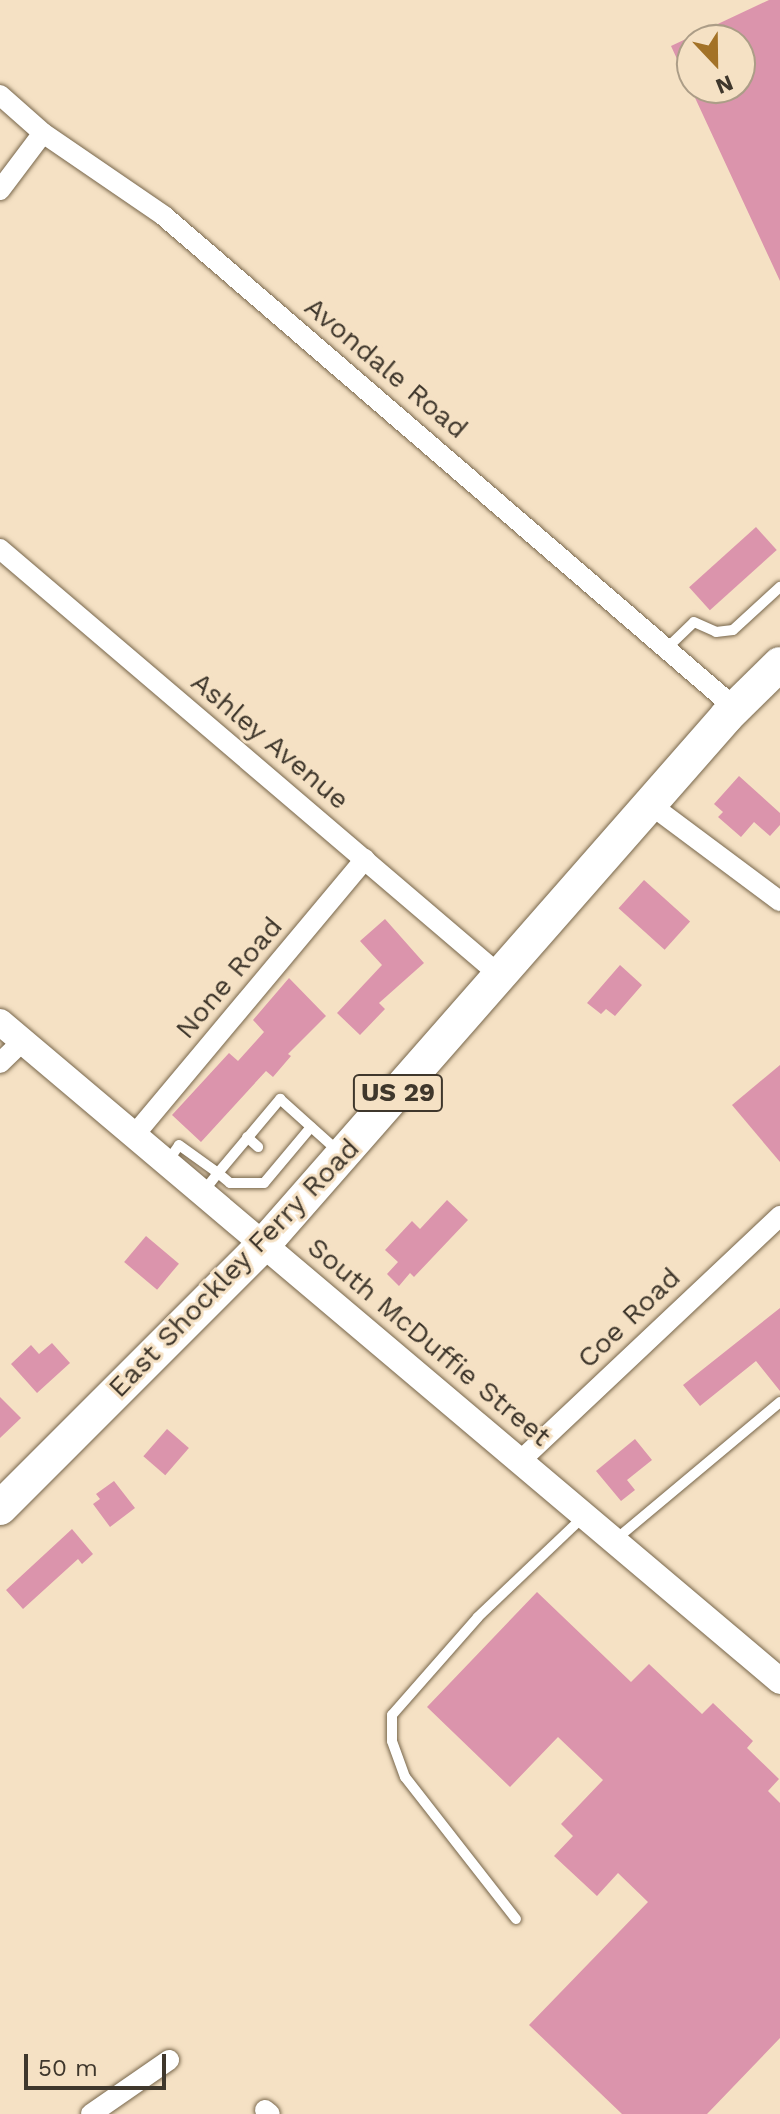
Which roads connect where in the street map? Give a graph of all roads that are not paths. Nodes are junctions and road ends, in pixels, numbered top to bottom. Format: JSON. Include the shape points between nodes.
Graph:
{"nodes":[{"id":1,"x":0,"y":95,"type":"edge"},
{"id":2,"x":43,"y":133,"type":"junction"},
{"id":3,"x":0,"y":190,"type":"edge"},
{"id":4,"x":0,"y":549,"type":"edge"},
{"id":5,"x":780,"y":587,"type":"edge"},
{"id":6,"x":667,"y":648,"type":"junction"},
{"id":7,"x":780,"y":664,"type":"edge"},
{"id":8,"x":735,"y":708,"type":"junction"},
{"id":9,"x":651,"y":805,"type":"junction"},
{"id":10,"x":365,"y":859,"type":"junction"},
{"id":11,"x":780,"y":901,"type":"edge"},
{"id":12,"x":502,"y":977,"type":"junction"},
{"id":13,"x":0,"y":1022,"type":"edge"},
{"id":14,"x":23,"y":1041,"type":"junction"},
{"id":15,"x":0,"y":1063,"type":"edge"},
{"id":16,"x":311,"y":1127,"type":"junction"},
{"id":17,"x":136,"y":1133,"type":"junction"},
{"id":18,"x":247,"y":1137,"type":"junction"},
{"id":19,"x":258,"y":1147,"type":"dead end"},
{"id":20,"x":343,"y":1156,"type":"junction"},
{"id":21,"x":210,"y":1182,"type":"junction"},
{"id":22,"x":780,"y":1216,"type":"edge"},
{"id":23,"x":264,"y":1244,"type":"junction"},
{"id":24,"x":780,"y":1402,"type":"edge"},
{"id":25,"x":519,"y":1462,"type":"junction"},
{"id":26,"x":0,"y":1508,"type":"edge"},
{"id":27,"x":583,"y":1516,"type":"junction"},
{"id":28,"x":613,"y":1542,"type":"junction"},
{"id":29,"x":780,"y":1681,"type":"edge"},
{"id":30,"x":516,"y":1919,"type":"dead end"},
{"id":31,"x":169,"y":2060,"type":"dead end"},
{"id":32,"x":91,"y":2114,"type":"edge"}],
"edges":[{"from":1,"to":2,"type":"street","name":"Avondale Road"},
{"from":2,"to":3,"type":"street"},
{"from":2,"to":6,"type":"street","name":"Avondale Road","via":[[164,216]]},
{"from":4,"to":10,"type":"street","name":"Ashley Avenue"},
{"from":5,"to":6,"type":"lane","via":[[733,630],[716,632],[694,622]]},
{"from":6,"to":8,"type":"street","name":"Avondale Road"},
{"from":7,"to":8,"type":"highway","name":"East Shockley Ferry Road","number":"US 29"},
{"from":8,"to":9,"type":"highway","name":"East Shockley Ferry Road","number":"US 29"},
{"from":9,"to":11,"type":"street"},
{"from":9,"to":12,"type":"highway","name":"East Shockley Ferry Road","number":"US 29"},
{"from":10,"to":12,"type":"street","name":"Ashley Avenue"},
{"from":10,"to":17,"type":"street","name":"None Road"},
{"from":12,"to":20,"type":"highway","name":"East Shockley Ferry Road","number":"US 29"},
{"from":13,"to":14,"type":"street","name":"South McDuffie Street"},
{"from":14,"to":15,"type":"street"},
{"from":14,"to":17,"type":"street","name":"South McDuffie Street"},
{"from":16,"to":18,"type":"lane","via":[[280,1099]]},
{"from":16,"to":20,"type":"lane"},
{"from":16,"to":21,"type":"lane","via":[[264,1183]]},
{"from":17,"to":21,"type":"street","name":"South McDuffie Street","via":[[168,1161]]},
{"from":18,"to":19,"type":"lane"},
{"from":18,"to":21,"type":"lane"},
{"from":20,"to":23,"type":"highway","name":"East Shockley Ferry Road","number":"US 29"},
{"from":21,"to":23,"type":"street","name":"South McDuffie Street"},
{"from":22,"to":25,"type":"street","name":"Coe Road"},
{"from":23,"to":25,"type":"street","name":"South McDuffie Street"},
{"from":23,"to":26,"type":"highway","name":"East Shockley Ferry Road","number":"US 29"},
{"from":24,"to":28,"type":"lane"},
{"from":25,"to":27,"type":"street","name":"South McDuffie Street"},
{"from":27,"to":28,"type":"street","name":"South McDuffie Street"},
{"from":27,"to":30,"type":"lane","via":[[478,1617],[392,1715],[392,1741],[405,1777]]},
{"from":28,"to":29,"type":"street","name":"South McDuffie Street"},
{"from":31,"to":32,"type":"street"}]}
